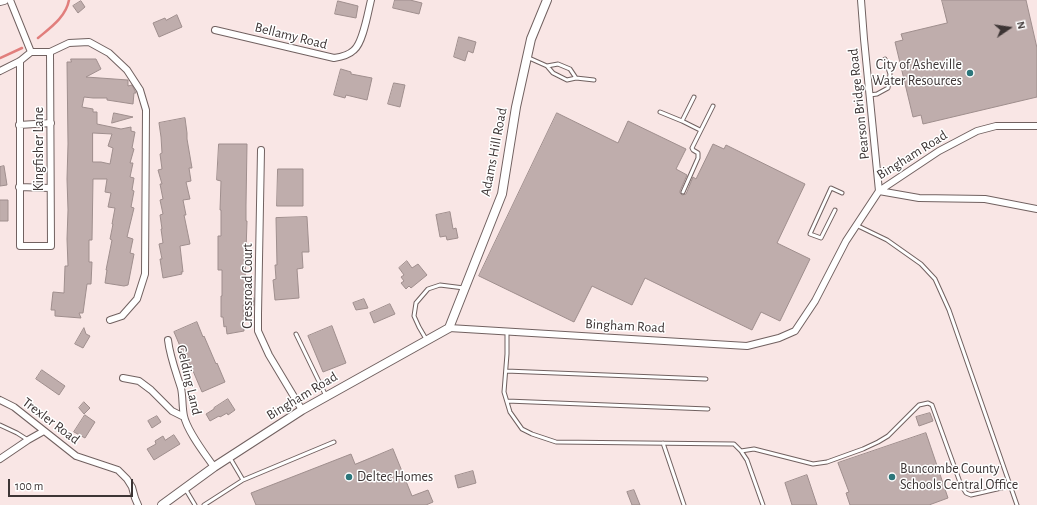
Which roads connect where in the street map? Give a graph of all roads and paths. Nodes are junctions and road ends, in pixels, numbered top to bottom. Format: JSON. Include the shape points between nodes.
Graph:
{"nodes":[{"id":1,"x":4,"y":0,"type":"edge"},
{"id":2,"x":10,"y":0,"type":"edge"},
{"id":3,"x":371,"y":0,"type":"edge"},
{"id":4,"x":861,"y":0,"type":"edge"},
{"id":5,"x":0,"y":1,"type":"edge"},
{"id":6,"x":546,"y":1,"type":"edge"},
{"id":7,"x":215,"y":30,"type":"dead end"},
{"id":8,"x":31,"y":52,"type":"junction"},
{"id":9,"x":50,"y":52,"type":"junction"},
{"id":10,"x":527,"y":57,"type":"junction"},
{"id":11,"x":885,"y":59,"type":"dead end"},
{"id":12,"x":20,"y":61,"type":"junction"},
{"id":13,"x":547,"y":66,"type":"junction"},
{"id":14,"x":0,"y":71,"type":"edge"},
{"id":15,"x":576,"y":78,"type":"junction"},
{"id":16,"x":594,"y":80,"type":"dead end"},
{"id":17,"x":870,"y":95,"type":"junction"},
{"id":18,"x":694,"y":97,"type":"dead end"},
{"id":19,"x":713,"y":106,"type":"dead end"},
{"id":20,"x":660,"y":112,"type":"dead end"},
{"id":21,"x":682,"y":121,"type":"junction"},
{"id":22,"x":51,"y":123,"type":"junction"},
{"id":23,"x":19,"y":125,"type":"junction"},
{"id":24,"x":1037,"y":126,"type":"edge"},
{"id":25,"x":700,"y":130,"type":"junction"},
{"id":26,"x":261,"y":150,"type":"dead end"},
{"id":27,"x":19,"y":187,"type":"junction"},
{"id":28,"x":50,"y":188,"type":"junction"},
{"id":29,"x":879,"y":191,"type":"junction"},
{"id":30,"x":683,"y":192,"type":"dead end"},
{"id":31,"x":842,"y":194,"type":"dead end"},
{"id":32,"x":1037,"y":209,"type":"edge"},
{"id":33,"x":835,"y":210,"type":"dead end"},
{"id":34,"x":856,"y":225,"type":"junction"},
{"id":35,"x":464,"y":288,"type":"junction"},
{"id":36,"x":110,"y":320,"type":"dead end"},
{"id":37,"x":449,"y":328,"type":"junction"},
{"id":38,"x":507,"y":332,"type":"junction"},
{"id":39,"x":296,"y":334,"type":"dead end"},
{"id":40,"x":168,"y":340,"type":"dead end"},
{"id":41,"x":427,"y":340,"type":"junction"},
{"id":42,"x":506,"y":371,"type":"junction"},
{"id":43,"x":123,"y":378,"type":"dead end"},
{"id":44,"x":706,"y":379,"type":"dead end"},
{"id":45,"x":326,"y":396,"type":"junction"},
{"id":46,"x":0,"y":400,"type":"edge"},
{"id":47,"x":507,"y":401,"type":"junction"},
{"id":48,"x":708,"y":409,"type":"dead end"},
{"id":49,"x":302,"y":410,"type":"junction"},
{"id":50,"x":184,"y":417,"type":"junction"},
{"id":51,"x":0,"y":425,"type":"edge"},
{"id":52,"x":44,"y":431,"type":"junction"},
{"id":53,"x":28,"y":440,"type":"junction"},
{"id":54,"x":334,"y":442,"type":"dead end"},
{"id":55,"x":662,"y":443,"type":"junction"},
{"id":56,"x":741,"y":451,"type":"junction"},
{"id":57,"x":229,"y":457,"type":"junction"},
{"id":58,"x":0,"y":459,"type":"edge"},
{"id":59,"x":214,"y":466,"type":"junction"},
{"id":60,"x":243,"y":480,"type":"junction"},
{"id":61,"x":1010,"y":486,"type":"junction"},
{"id":62,"x":185,"y":488,"type":"junction"},
{"id":63,"x":138,"y":505,"type":"edge"},
{"id":64,"x":162,"y":505,"type":"edge"},
{"id":65,"x":195,"y":505,"type":"edge"},
{"id":66,"x":204,"y":505,"type":"edge"},
{"id":67,"x":684,"y":505,"type":"edge"},
{"id":68,"x":763,"y":505,"type":"edge"},
{"id":69,"x":1017,"y":505,"type":"edge"}],
"edges":[{"from":1,"to":5,"type":"street"},
{"from":2,"to":8,"type":"street"},
{"from":3,"to":7,"type":"street","name":"Bellamy Road","via":[[361,40],[355,50],[345,56],[334,58]]},
{"from":4,"to":17,"type":"street","name":"Pearson Bridge Road"},
{"from":6,"to":10,"type":"street","name":"Adams Hill Road"},
{"from":8,"to":9,"type":"street"},
{"from":8,"to":12,"type":"street"},
{"from":9,"to":22,"type":"street","name":"Kingfisher Lane"},
{"from":9,"to":36,"type":"street","via":[[69,43],[90,42],[109,53],[127,70],[140,90],[146,110],[145,274],[137,299],[122,316]]},
{"from":10,"to":13,"type":"lane"},
{"from":10,"to":35,"type":"street","name":"Adams Hill Road","via":[[502,194]]},
{"from":11,"to":17,"type":"lane","via":[[890,74],[888,88]]},
{"from":12,"to":14,"type":"street"},
{"from":12,"to":23,"type":"street"},
{"from":13,"to":15,"type":"lane","via":[[553,73],[566,80]]},
{"from":13,"to":15,"type":"lane","via":[[558,64],[570,69]]},
{"from":15,"to":16,"type":"lane"},
{"from":17,"to":29,"type":"street","name":"Pearson Bridge Road"},
{"from":18,"to":21,"type":"lane"},
{"from":19,"to":25,"type":"lane"},
{"from":20,"to":21,"type":"lane"},
{"from":21,"to":25,"type":"lane"},
{"from":22,"to":23,"type":"street"},
{"from":22,"to":28,"type":"street","name":"Kingfisher Lane"},
{"from":23,"to":27,"type":"street"},
{"from":24,"to":29,"type":"street","name":"Bingham Road","via":[[996,126],[978,131],[939,151]]},
{"from":25,"to":30,"type":"lane","via":[[692,148],[699,156]]},
{"from":26,"to":49,"type":"street","name":"Cressroad Court","via":[[258,331],[269,355]]},
{"from":27,"to":28,"type":"street"},
{"from":27,"to":28,"type":"street","name":"Kingfisher Lane","via":[[20,246],[52,246]]},
{"from":29,"to":32,"type":"street","via":[[919,198],[985,199]]},
{"from":29,"to":34,"type":"street","name":"Bingham Road"},
{"from":31,"to":33,"type":"lane","via":[[831,188],[810,234],[821,238]]},
{"from":34,"to":38,"type":"street","name":"Bingham Road","via":[[815,301],[795,331],[779,338],[746,346]]},
{"from":34,"to":61,"type":"lane","via":[[887,240],[921,264],[935,279],[949,310]]},
{"from":35,"to":37,"type":"street","name":"Adams Hill Road"},
{"from":35,"to":41,"type":"lane","via":[[440,285],[428,289],[416,303],[414,316]]},
{"from":37,"to":38,"type":"street","name":"Bingham Road"},
{"from":37,"to":41,"type":"street","name":"Bingham Road"},
{"from":38,"to":42,"type":"lane"},
{"from":39,"to":45,"type":"lane"},
{"from":40,"to":50,"type":"street","name":"Gelding Land","via":[[183,396]]},
{"from":41,"to":45,"type":"street","name":"Bingham Road"},
{"from":42,"to":44,"type":"lane"},
{"from":42,"to":47,"type":"lane","via":[[504,392]]},
{"from":43,"to":50,"type":"street","via":[[140,381],[172,411]]},
{"from":45,"to":49,"type":"street","name":"Bingham Road"},
{"from":46,"to":52,"type":"street","name":"Trexler Road","via":[[14,407]]},
{"from":47,"to":48,"type":"lane"},
{"from":47,"to":55,"type":"lane","via":[[510,412],[522,429],[556,442]]},
{"from":49,"to":57,"type":"street","name":"Bingham Road"},
{"from":50,"to":59,"type":"street","name":"Gelding Land","via":[[202,451]]},
{"from":51,"to":53,"type":"lane"},
{"from":52,"to":53,"type":"street"},
{"from":52,"to":63,"type":"street","name":"Trexler Road","via":[[76,456],[118,470],[132,487]]},
{"from":53,"to":58,"type":"street"},
{"from":54,"to":60,"type":"lane"},
{"from":55,"to":56,"type":"lane","via":[[734,444]]},
{"from":55,"to":67,"type":"lane"},
{"from":56,"to":61,"type":"lane","via":[[754,450],[813,464],[827,462],[878,442],[888,436],[919,405],[928,403],[932,405],[960,485],[966,493],[971,495]]},
{"from":56,"to":68,"type":"lane","via":[[747,460]]},
{"from":57,"to":59,"type":"street","name":"Bingham Road"},
{"from":57,"to":60,"type":"lane"},
{"from":59,"to":62,"type":"street","name":"Bingham Road"},
{"from":60,"to":66,"type":"lane"},
{"from":61,"to":69,"type":"lane"},
{"from":62,"to":64,"type":"street","name":"Bingham Road"},
{"from":62,"to":65,"type":"lane"}]}
